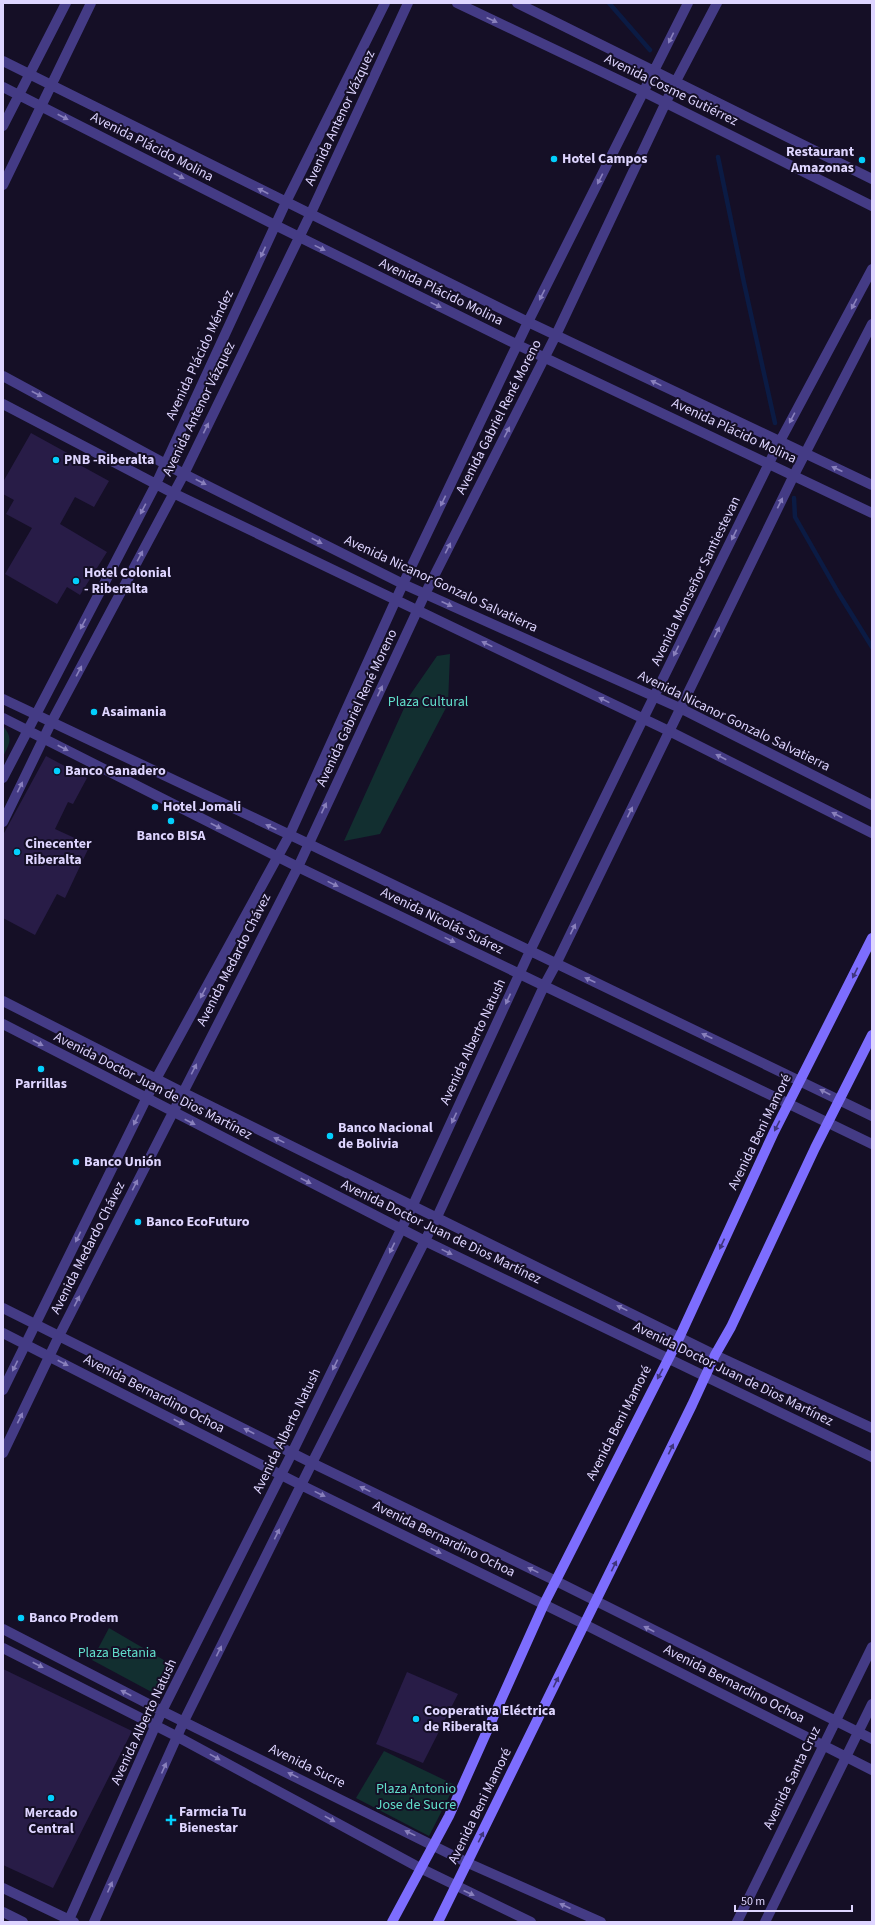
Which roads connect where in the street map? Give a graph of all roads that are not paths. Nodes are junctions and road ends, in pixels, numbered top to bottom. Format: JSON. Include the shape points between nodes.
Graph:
{"nodes":[{"id":1,"x":66,"y":3,"type":"edge"},
{"id":2,"x":91,"y":3,"type":"edge"},
{"id":3,"x":385,"y":3,"type":"edge"},
{"id":4,"x":408,"y":3,"type":"edge"},
{"id":5,"x":457,"y":3,"type":"edge"},
{"id":6,"x":517,"y":3,"type":"edge"},
{"id":7,"x":688,"y":3,"type":"edge"},
{"id":8,"x":716,"y":3,"type":"edge"},
{"id":9,"x":3,"y":61,"type":"edge"},
{"id":10,"x":654,"y":72,"type":"junction"},
{"id":11,"x":29,"y":74,"type":"junction"},
{"id":12,"x":675,"y":83,"type":"junction"},
{"id":13,"x":51,"y":84,"type":"junction"},
{"id":14,"x":3,"y":87,"type":"edge"},
{"id":15,"x":644,"y":92,"type":"junction"},
{"id":16,"x":19,"y":94,"type":"junction"},
{"id":17,"x":666,"y":103,"type":"junction"},
{"id":18,"x":41,"y":105,"type":"junction"},
{"id":19,"x":3,"y":126,"type":"edge"},
{"id":20,"x":872,"y":179,"type":"edge"},
{"id":21,"x":3,"y":185,"type":"edge"},
{"id":22,"x":286,"y":202,"type":"junction"},
{"id":23,"x":872,"y":206,"type":"edge"},
{"id":24,"x":310,"y":215,"type":"junction"},
{"id":25,"x":275,"y":225,"type":"junction"},
{"id":26,"x":298,"y":237,"type":"junction"},
{"id":27,"x":872,"y":270,"type":"edge"},
{"id":28,"x":528,"y":322,"type":"junction"},
{"id":29,"x":872,"y":324,"type":"edge"},
{"id":30,"x":556,"y":335,"type":"junction"},
{"id":31,"x":518,"y":345,"type":"junction"},
{"id":32,"x":545,"y":358,"type":"junction"},
{"id":33,"x":3,"y":376,"type":"edge"},
{"id":34,"x":3,"y":404,"type":"edge"},
{"id":35,"x":779,"y":443,"type":"junction"},
{"id":36,"x":805,"y":454,"type":"junction"},
{"id":37,"x":165,"y":464,"type":"junction"},
{"id":38,"x":769,"y":464,"type":"junction"},
{"id":39,"x":184,"y":474,"type":"junction"},
{"id":40,"x":794,"y":475,"type":"junction"},
{"id":41,"x":156,"y":484,"type":"junction"},
{"id":42,"x":872,"y":486,"type":"edge"},
{"id":43,"x":173,"y":493,"type":"junction"},
{"id":44,"x":872,"y":513,"type":"edge"},
{"id":45,"x":404,"y":584,"type":"junction"},
{"id":46,"x":425,"y":594,"type":"junction"},
{"id":47,"x":397,"y":601,"type":"junction"},
{"id":48,"x":418,"y":611,"type":"junction"},
{"id":49,"x":654,"y":696,"type":"junction"},
{"id":50,"x":3,"y":699,"type":"edge"},
{"id":51,"x":680,"y":708,"type":"junction"},
{"id":52,"x":35,"y":716,"type":"junction"},
{"id":53,"x":3,"y":718,"type":"edge"},
{"id":54,"x":643,"y":719,"type":"junction"},
{"id":55,"x":51,"y":723,"type":"junction"},
{"id":56,"x":27,"y":730,"type":"junction"},
{"id":57,"x":669,"y":730,"type":"junction"},
{"id":58,"x":43,"y":739,"type":"junction"},
{"id":59,"x":3,"y":778,"type":"edge"},
{"id":60,"x":872,"y":805,"type":"edge"},
{"id":61,"x":3,"y":822,"type":"edge"},
{"id":62,"x":872,"y":833,"type":"edge"},
{"id":63,"x":289,"y":836,"type":"junction"},
{"id":64,"x":308,"y":843,"type":"junction"},
{"id":65,"x":276,"y":857,"type":"junction"},
{"id":66,"x":298,"y":867,"type":"junction"},
{"id":67,"x":872,"y":938,"type":"edge"},
{"id":68,"x":530,"y":951,"type":"junction"},
{"id":69,"x":556,"y":964,"type":"junction"},
{"id":70,"x":520,"y":974,"type":"junction"},
{"id":71,"x":544,"y":986,"type":"junction"},
{"id":72,"x":3,"y":1001,"type":"edge"},
{"id":73,"x":3,"y":1024,"type":"edge"},
{"id":74,"x":872,"y":1034,"type":"edge"},
{"id":75,"x":156,"y":1078,"type":"junction"},
{"id":76,"x":801,"y":1080,"type":"junction"},
{"id":77,"x":182,"y":1092,"type":"junction"},
{"id":78,"x":146,"y":1099,"type":"junction"},
{"id":79,"x":839,"y":1100,"type":"junction"},
{"id":80,"x":789,"y":1104,"type":"junction"},
{"id":81,"x":172,"y":1112,"type":"junction"},
{"id":82,"x":872,"y":1116,"type":"edge"},
{"id":83,"x":828,"y":1122,"type":"junction"},
{"id":84,"x":872,"y":1144,"type":"edge"},
{"id":85,"x":413,"y":1205,"type":"junction"},
{"id":86,"x":437,"y":1217,"type":"junction"},
{"id":87,"x":402,"y":1229,"type":"junction"},
{"id":88,"x":425,"y":1241,"type":"junction"},
{"id":89,"x":3,"y":1308,"type":"edge"},
{"id":90,"x":35,"y":1324,"type":"junction"},
{"id":91,"x":3,"y":1333,"type":"edge"},
{"id":92,"x":59,"y":1336,"type":"junction"},
{"id":93,"x":680,"y":1336,"type":"junction"},
{"id":94,"x":26,"y":1344,"type":"junction"},
{"id":95,"x":715,"y":1355,"type":"junction"},
{"id":96,"x":50,"y":1356,"type":"junction"},
{"id":97,"x":668,"y":1359,"type":"junction"},
{"id":98,"x":706,"y":1376,"type":"junction"},
{"id":99,"x":3,"y":1390,"type":"edge"},
{"id":100,"x":872,"y":1428,"type":"edge"},
{"id":101,"x":3,"y":1453,"type":"edge"},
{"id":102,"x":292,"y":1453,"type":"junction"},
{"id":103,"x":872,"y":1456,"type":"edge"},
{"id":104,"x":312,"y":1463,"type":"junction"},
{"id":105,"x":281,"y":1474,"type":"junction"},
{"id":106,"x":301,"y":1484,"type":"junction"},
{"id":107,"x":556,"y":1581,"type":"junction"},
{"id":108,"x":595,"y":1602,"type":"junction"},
{"id":109,"x":544,"y":1604,"type":"junction"},
{"id":110,"x":584,"y":1624,"type":"junction"},
{"id":111,"x":3,"y":1629,"type":"edge"},
{"id":112,"x":872,"y":1647,"type":"edge"},
{"id":113,"x":3,"y":1648,"type":"edge"},
{"id":114,"x":872,"y":1704,"type":"edge"},
{"id":115,"x":162,"y":1711,"type":"junction"},
{"id":116,"x":184,"y":1721,"type":"junction"},
{"id":117,"x":835,"y":1722,"type":"junction"},
{"id":118,"x":156,"y":1726,"type":"junction"},
{"id":119,"x":858,"y":1732,"type":"junction"},
{"id":120,"x":178,"y":1737,"type":"junction"},
{"id":121,"x":872,"y":1739,"type":"edge"},
{"id":122,"x":824,"y":1746,"type":"junction"},
{"id":123,"x":846,"y":1757,"type":"junction"},
{"id":124,"x":872,"y":1770,"type":"edge"},
{"id":125,"x":433,"y":1845,"type":"junction"},
{"id":126,"x":468,"y":1863,"type":"junction"},
{"id":127,"x":420,"y":1868,"type":"junction"},
{"id":128,"x":456,"y":1886,"type":"junction"},
{"id":129,"x":3,"y":1888,"type":"edge"},
{"id":130,"x":3,"y":1912,"type":"edge"},
{"id":131,"x":70,"y":1921,"type":"edge"},
{"id":132,"x":22,"y":1922,"type":"edge"},
{"id":133,"x":94,"y":1922,"type":"edge"},
{"id":134,"x":392,"y":1922,"type":"edge"},
{"id":135,"x":438,"y":1922,"type":"edge"},
{"id":136,"x":531,"y":1922,"type":"edge"},
{"id":137,"x":601,"y":1922,"type":"edge"},
{"id":138,"x":737,"y":1922,"type":"edge"},
{"id":139,"x":766,"y":1922,"type":"edge"}],
"edges":[{"from":1,"to":11,"type":"street"},
{"from":2,"to":13,"type":"street"},
{"from":3,"to":22,"type":"street","name":"Avenida Plácido Méndez"},
{"from":4,"to":24,"type":"street","name":"Avenida Antenor Vázquez"},
{"from":5,"to":15,"type":"street","name":"Avenida Cosme Gutiérrez","one_way":true},
{"from":6,"to":10,"type":"street","name":"Avenida Cosme Gutiérrez"},
{"from":7,"to":10,"type":"street","name":"Avenida Gabriel René Moreno","one_way":true},
{"from":8,"to":12,"type":"street","name":"Avenida Gabriel René Moreno"},
{"from":9,"to":11,"type":"street","name":"Avenida Plácido Molina"},
{"from":10,"to":12,"type":"street","name":"Avenida Cosme Gutiérrez"},
{"from":10,"to":15,"type":"street","name":"Avenida Gabriel René Moreno"},
{"from":11,"to":13,"type":"street","name":"Avenida Plácido Molina"},
{"from":11,"to":16,"type":"street"},
{"from":12,"to":17,"type":"street","name":"Avenida Gabriel René Moreno"},
{"from":12,"to":20,"type":"street","name":"Avenida Cosme Gutiérrez"},
{"from":13,"to":18,"type":"street"},
{"from":22,"to":13,"type":"street","name":"Avenida Plácido Molina","one_way":true},
{"from":14,"to":16,"type":"street","name":"Avenida Plácido Molina"},
{"from":15,"to":17,"type":"street","name":"Avenida Cosme Gutiérrez"},
{"from":15,"to":28,"type":"street","name":"Avenida Gabriel René Moreno","one_way":true},
{"from":16,"to":18,"type":"street","name":"Avenida Plácido Molina"},
{"from":16,"to":19,"type":"street"},
{"from":17,"to":23,"type":"street","name":"Avenida Cosme Gutiérrez"},
{"from":17,"to":30,"type":"street","name":"Avenida Gabriel René Moreno"},
{"from":18,"to":21,"type":"street"},
{"from":18,"to":25,"type":"street","name":"Avenida Plácido Molina","one_way":true},
{"from":22,"to":24,"type":"street","name":"Avenida Plácido Molina"},
{"from":22,"to":25,"type":"street","name":"Avenida Plácido Méndez"},
{"from":24,"to":26,"type":"street","name":"Avenida Antenor Vázquez"},
{"from":24,"to":28,"type":"street","name":"Avenida Plácido Molina"},
{"from":25,"to":26,"type":"street","name":"Avenida Plácido Molina"},
{"from":25,"to":37,"type":"street","name":"Avenida Plácido Méndez","one_way":true},
{"from":26,"to":31,"type":"street","name":"Avenida Plácido Molina","one_way":true},
{"from":39,"to":26,"type":"street","name":"Avenida Antenor Vázquez","one_way":true},
{"from":27,"to":35,"type":"street","name":"Avenida Monseñor Santiestevan","one_way":true},
{"from":28,"to":30,"type":"street","name":"Avenida Plácido Molina"},
{"from":28,"to":31,"type":"street","name":"Avenida Gabriel René Moreno"},
{"from":29,"to":36,"type":"street"},
{"from":30,"to":32,"type":"street","name":"Avenida Gabriel René Moreno"},
{"from":35,"to":30,"type":"street","name":"Avenida Plácido Molina","one_way":true},
{"from":31,"to":32,"type":"street","name":"Avenida Plácido Molina"},
{"from":31,"to":45,"type":"street","name":"Avenida Gabriel René Moreno","one_way":true},
{"from":32,"to":38,"type":"street","name":"Avenida Plácido Molina"},
{"from":46,"to":32,"type":"street","name":"Avenida Gabriel René Moreno","one_way":true},
{"from":33,"to":37,"type":"street","name":"Avenida Nicanor Gonzalo Salvatierra","one_way":true},
{"from":34,"to":41,"type":"street"},
{"from":35,"to":36,"type":"street","name":"Avenida Plácido Molina"},
{"from":35,"to":38,"type":"street","name":"Avenida Monseñor Santiestevan"},
{"from":36,"to":40,"type":"street"},
{"from":42,"to":36,"type":"street","name":"Avenida Plácido Molina","one_way":true},
{"from":37,"to":39,"type":"street","name":"Avenida Nicanor Gonzalo Salvatierra"},
{"from":37,"to":41,"type":"street","name":"Avenida Plácido Méndez"},
{"from":38,"to":40,"type":"street","name":"Avenida Plácido Molina"},
{"from":38,"to":49,"type":"street","name":"Avenida Monseñor Santiestevan","one_way":true},
{"from":39,"to":43,"type":"street","name":"Avenida Antenor Vázquez"},
{"from":39,"to":45,"type":"street","name":"Avenida Nicanor Gonzalo Salvatierra","one_way":true},
{"from":40,"to":44,"type":"street","name":"Avenida Plácido Molina"},
{"from":51,"to":40,"type":"street","one_way":true},
{"from":41,"to":43,"type":"street"},
{"from":41,"to":52,"type":"street","name":"Avenida Plácido Méndez","one_way":true},
{"from":43,"to":47,"type":"street"},
{"from":55,"to":43,"type":"street","name":"Avenida Antenor Vázquez","one_way":true},
{"from":45,"to":46,"type":"street","name":"Avenida Nicanor Gonzalo Salvatierra"},
{"from":45,"to":47,"type":"street","name":"Avenida Gabriel René Moreno"},
{"from":46,"to":48,"type":"street","name":"Avenida Gabriel René Moreno"},
{"from":46,"to":49,"type":"street","name":"Avenida Nicanor Gonzalo Salvatierra","one_way":true},
{"from":47,"to":48,"type":"street"},
{"from":47,"to":63,"type":"street","name":"Avenida Gabriel René Moreno"},
{"from":54,"to":48,"type":"street","one_way":true},
{"from":64,"to":48,"type":"street","name":"Avenida Gabriel René Moreno","one_way":true},
{"from":49,"to":51,"type":"street","name":"Avenida Nicanor Gonzalo Salvatierra"},
{"from":49,"to":54,"type":"street","name":"Avenida Monseñor Santiestevan"},
{"from":50,"to":52,"type":"street","name":"Avenida Nicolás Suárez"},
{"from":51,"to":57,"type":"street"},
{"from":51,"to":60,"type":"street","name":"Avenida Nicanor Gonzalo Salvatierra"},
{"from":52,"to":55,"type":"street","name":"Avenida Nicolás Suárez"},
{"from":52,"to":56,"type":"street"},
{"from":53,"to":56,"type":"street","name":"Avenida Nicolás Suárez"},
{"from":54,"to":57,"type":"street"},
{"from":54,"to":68,"type":"street","name":"Avenida Monseñor Santiestevan"},
{"from":55,"to":58,"type":"street","name":"Avenida Antenor Vázquez"},
{"from":63,"to":55,"type":"street","name":"Avenida Nicolás Suárez","one_way":true},
{"from":56,"to":58,"type":"street","name":"Avenida Nicolás Suárez"},
{"from":56,"to":59,"type":"street"},
{"from":62,"to":57,"type":"street","one_way":true},
{"from":69,"to":57,"type":"street","one_way":true},
{"from":61,"to":58,"type":"street","name":"Avenida Antenor Vázquez","one_way":true},
{"from":58,"to":65,"type":"street","name":"Avenida Nicolás Suárez","one_way":true},
{"from":63,"to":64,"type":"street","name":"Avenida Nicolás Suárez"},
{"from":63,"to":65,"type":"street","name":"Avenida Medardo Chávez"},
{"from":64,"to":66,"type":"street","name":"Avenida Medardo Chávez"},
{"from":64,"to":68,"type":"street","name":"Avenida Nicolás Suárez"},
{"from":65,"to":66,"type":"street","name":"Avenida Nicolás Suárez"},
{"from":65,"to":75,"type":"street","name":"Avenida Medardo Chávez","one_way":true},
{"from":66,"to":70,"type":"street","name":"Avenida Nicolás Suárez","one_way":true},
{"from":77,"to":66,"type":"street","name":"Avenida Medardo Chávez","one_way":true},
{"from":67,"to":76,"type":"street","name":"Avenida Beni Mamoré","one_way":true},
{"from":68,"to":69,"type":"street","name":"Avenida Nicolás Suárez"},
{"from":68,"to":70,"type":"street","name":"Avenida Alberto Natush"},
{"from":69,"to":71,"type":"street"},
{"from":76,"to":69,"type":"street","name":"Avenida Nicolás Suárez","one_way":true},
{"from":70,"to":71,"type":"street","name":"Avenida Nicolás Suárez"},
{"from":70,"to":85,"type":"street","name":"Avenida Alberto Natush","one_way":true},
{"from":71,"to":80,"type":"street","name":"Avenida Nicolás Suárez"},
{"from":71,"to":86,"type":"street"},
{"from":72,"to":75,"type":"street","name":"Avenida Doctor Juan de Dios Martínez"},
{"from":73,"to":78,"type":"street","name":"Avenida Doctor Juan de Dios Martínez","one_way":true},
{"from":74,"to":79,"type":"street","name":"Avenida Beni Mamoré"},
{"from":75,"to":77,"type":"street","name":"Avenida Doctor Juan de Dios Martínez"},
{"from":75,"to":78,"type":"street","name":"Avenida Medardo Chávez"},
{"from":79,"to":76,"type":"street","name":"Avenida Nicolás Suárez","one_way":true},
{"from":76,"to":80,"type":"street","name":"Avenida Beni Mamoré"},
{"from":77,"to":81,"type":"street","name":"Avenida Medardo Chávez"},
{"from":85,"to":77,"type":"street","name":"Avenida Doctor Juan de Dios Martínez","one_way":true},
{"from":78,"to":81,"type":"street","name":"Avenida Doctor Juan de Dios Martínez"},
{"from":78,"to":90,"type":"street","name":"Avenida Medardo Chávez","one_way":true},
{"from":79,"to":82,"type":"street","name":"Avenida Nicolás Suárez"},
{"from":79,"to":83,"type":"street","name":"Avenida Beni Mamoré"},
{"from":80,"to":83,"type":"street","name":"Avenida Nicolás Suárez"},
{"from":80,"to":93,"type":"street","name":"Avenida Beni Mamoré","one_way":true},
{"from":81,"to":87,"type":"street","name":"Avenida Doctor Juan de Dios Martínez","one_way":true},
{"from":92,"to":81,"type":"street","name":"Avenida Medardo Chávez","one_way":true},
{"from":83,"to":84,"type":"street","name":"Avenida Nicolás Suárez"},
{"from":83,"to":95,"type":"street","name":"Avenida Beni Mamoré","via":[[731,1327]]},
{"from":85,"to":86,"type":"street","name":"Avenida Doctor Juan de Dios Martínez"},
{"from":85,"to":87,"type":"street","name":"Avenida Alberto Natush"},
{"from":86,"to":88,"type":"street"},
{"from":93,"to":86,"type":"street","name":"Avenida Doctor Juan de Dios Martínez","one_way":true},
{"from":87,"to":88,"type":"street","name":"Avenida Doctor Juan de Dios Martínez"},
{"from":87,"to":102,"type":"street","name":"Avenida Alberto Natush","one_way":true},
{"from":88,"to":97,"type":"street","name":"Avenida Doctor Juan de Dios Martínez","one_way":true},
{"from":88,"to":104,"type":"street"},
{"from":89,"to":90,"type":"street","name":"Avenida Bernardino Ochoa"},
{"from":90,"to":92,"type":"street","name":"Avenida Bernardino Ochoa"},
{"from":90,"to":94,"type":"street","name":"Avenida Medardo Chávez"},
{"from":91,"to":94,"type":"street","name":"Avenida Bernardino Ochoa"},
{"from":92,"to":96,"type":"street","name":"Avenida Medardo Chávez"},
{"from":102,"to":92,"type":"street","name":"Avenida Bernardino Ochoa","one_way":true},
{"from":93,"to":95,"type":"street","name":"Avenida Doctor Juan de Dios Martínez"},
{"from":93,"to":97,"type":"street","name":"Avenida Beni Mamoré"},
{"from":94,"to":96,"type":"street","name":"Avenida Bernardino Ochoa"},
{"from":94,"to":99,"type":"street","name":"Avenida Medardo Chávez","one_way":true},
{"from":95,"to":98,"type":"street","name":"Avenida Beni Mamoré"},
{"from":95,"to":100,"type":"street","name":"Avenida Doctor Juan de Dios Martínez"},
{"from":101,"to":96,"type":"street","name":"Avenida Medardo Chávez","one_way":true},
{"from":96,"to":105,"type":"street","name":"Avenida Bernardino Ochoa","one_way":true},
{"from":97,"to":98,"type":"street","name":"Avenida Doctor Juan de Dios Martínez"},
{"from":97,"to":107,"type":"street","name":"Avenida Beni Mamoré","one_way":true},
{"from":98,"to":103,"type":"street","name":"Avenida Doctor Juan de Dios Martínez"},
{"from":108,"to":98,"type":"street","name":"Avenida Beni Mamoré","one_way":true},
{"from":102,"to":104,"type":"street","name":"Avenida Bernardino Ochoa"},
{"from":102,"to":105,"type":"street","name":"Avenida Alberto Natush"},
{"from":104,"to":106,"type":"street"},
{"from":107,"to":104,"type":"street","name":"Avenida Bernardino Ochoa","one_way":true},
{"from":105,"to":106,"type":"street","name":"Avenida Bernardino Ochoa"},
{"from":105,"to":115,"type":"street","name":"Avenida Alberto Natush"},
{"from":106,"to":109,"type":"street","name":"Avenida Bernardino Ochoa","one_way":true},
{"from":116,"to":106,"type":"street","one_way":true},
{"from":107,"to":108,"type":"street","name":"Avenida Bernardino Ochoa"},
{"from":107,"to":109,"type":"street","name":"Avenida Beni Mamoré"},
{"from":108,"to":110,"type":"street","name":"Avenida Beni Mamoré"},
{"from":117,"to":108,"type":"street","name":"Avenida Bernardino Ochoa","one_way":true},
{"from":109,"to":110,"type":"street","name":"Avenida Bernardino Ochoa"},
{"from":109,"to":125,"type":"street","name":"Avenida Beni Mamoré","via":[[449,1816]]},
{"from":110,"to":122,"type":"street","name":"Avenida Bernardino Ochoa"},
{"from":126,"to":110,"type":"street","name":"Avenida Beni Mamoré","one_way":true},
{"from":115,"to":111,"type":"street","name":"Avenida Sucre","one_way":true},
{"from":112,"to":117,"type":"street","name":"Avenida Santa Cruz"},
{"from":113,"to":118,"type":"street","one_way":true},
{"from":114,"to":119,"type":"street"},
{"from":115,"to":116,"type":"street","name":"Avenida Sucre"},
{"from":115,"to":118,"type":"street","name":"Avenida Alberto Natush"},
{"from":116,"to":120,"type":"street"},
{"from":125,"to":116,"type":"street","name":"Avenida Sucre","one_way":true},
{"from":117,"to":119,"type":"street","name":"Avenida Bernardino Ochoa"},
{"from":117,"to":122,"type":"street","name":"Avenida Santa Cruz"},
{"from":118,"to":120,"type":"street"},
{"from":118,"to":131,"type":"street","name":"Avenida Alberto Natush"},
{"from":119,"to":121,"type":"street","name":"Avenida Bernardino Ochoa"},
{"from":119,"to":123,"type":"street"},
{"from":120,"to":127,"type":"street","one_way":true},
{"from":133,"to":120,"type":"street","one_way":true},
{"from":122,"to":123,"type":"street","name":"Avenida Bernardino Ochoa"},
{"from":122,"to":138,"type":"street","name":"Avenida Santa Cruz"},
{"from":123,"to":124,"type":"street","name":"Avenida Bernardino Ochoa"},
{"from":123,"to":139,"type":"street"},
{"from":125,"to":126,"type":"street","name":"Avenida Sucre"},
{"from":125,"to":127,"type":"street","name":"Avenida Beni Mamoré"},
{"from":126,"to":128,"type":"street","name":"Avenida Beni Mamoré"},
{"from":137,"to":126,"type":"street","name":"Avenida Sucre","one_way":true},
{"from":127,"to":128,"type":"street"},
{"from":127,"to":134,"type":"street","name":"Avenida Beni Mamoré"},
{"from":128,"to":135,"type":"street","name":"Avenida Beni Mamoré"},
{"from":128,"to":136,"type":"street","one_way":true},
{"from":129,"to":131,"type":"street"},
{"from":130,"to":132,"type":"street"}]}
